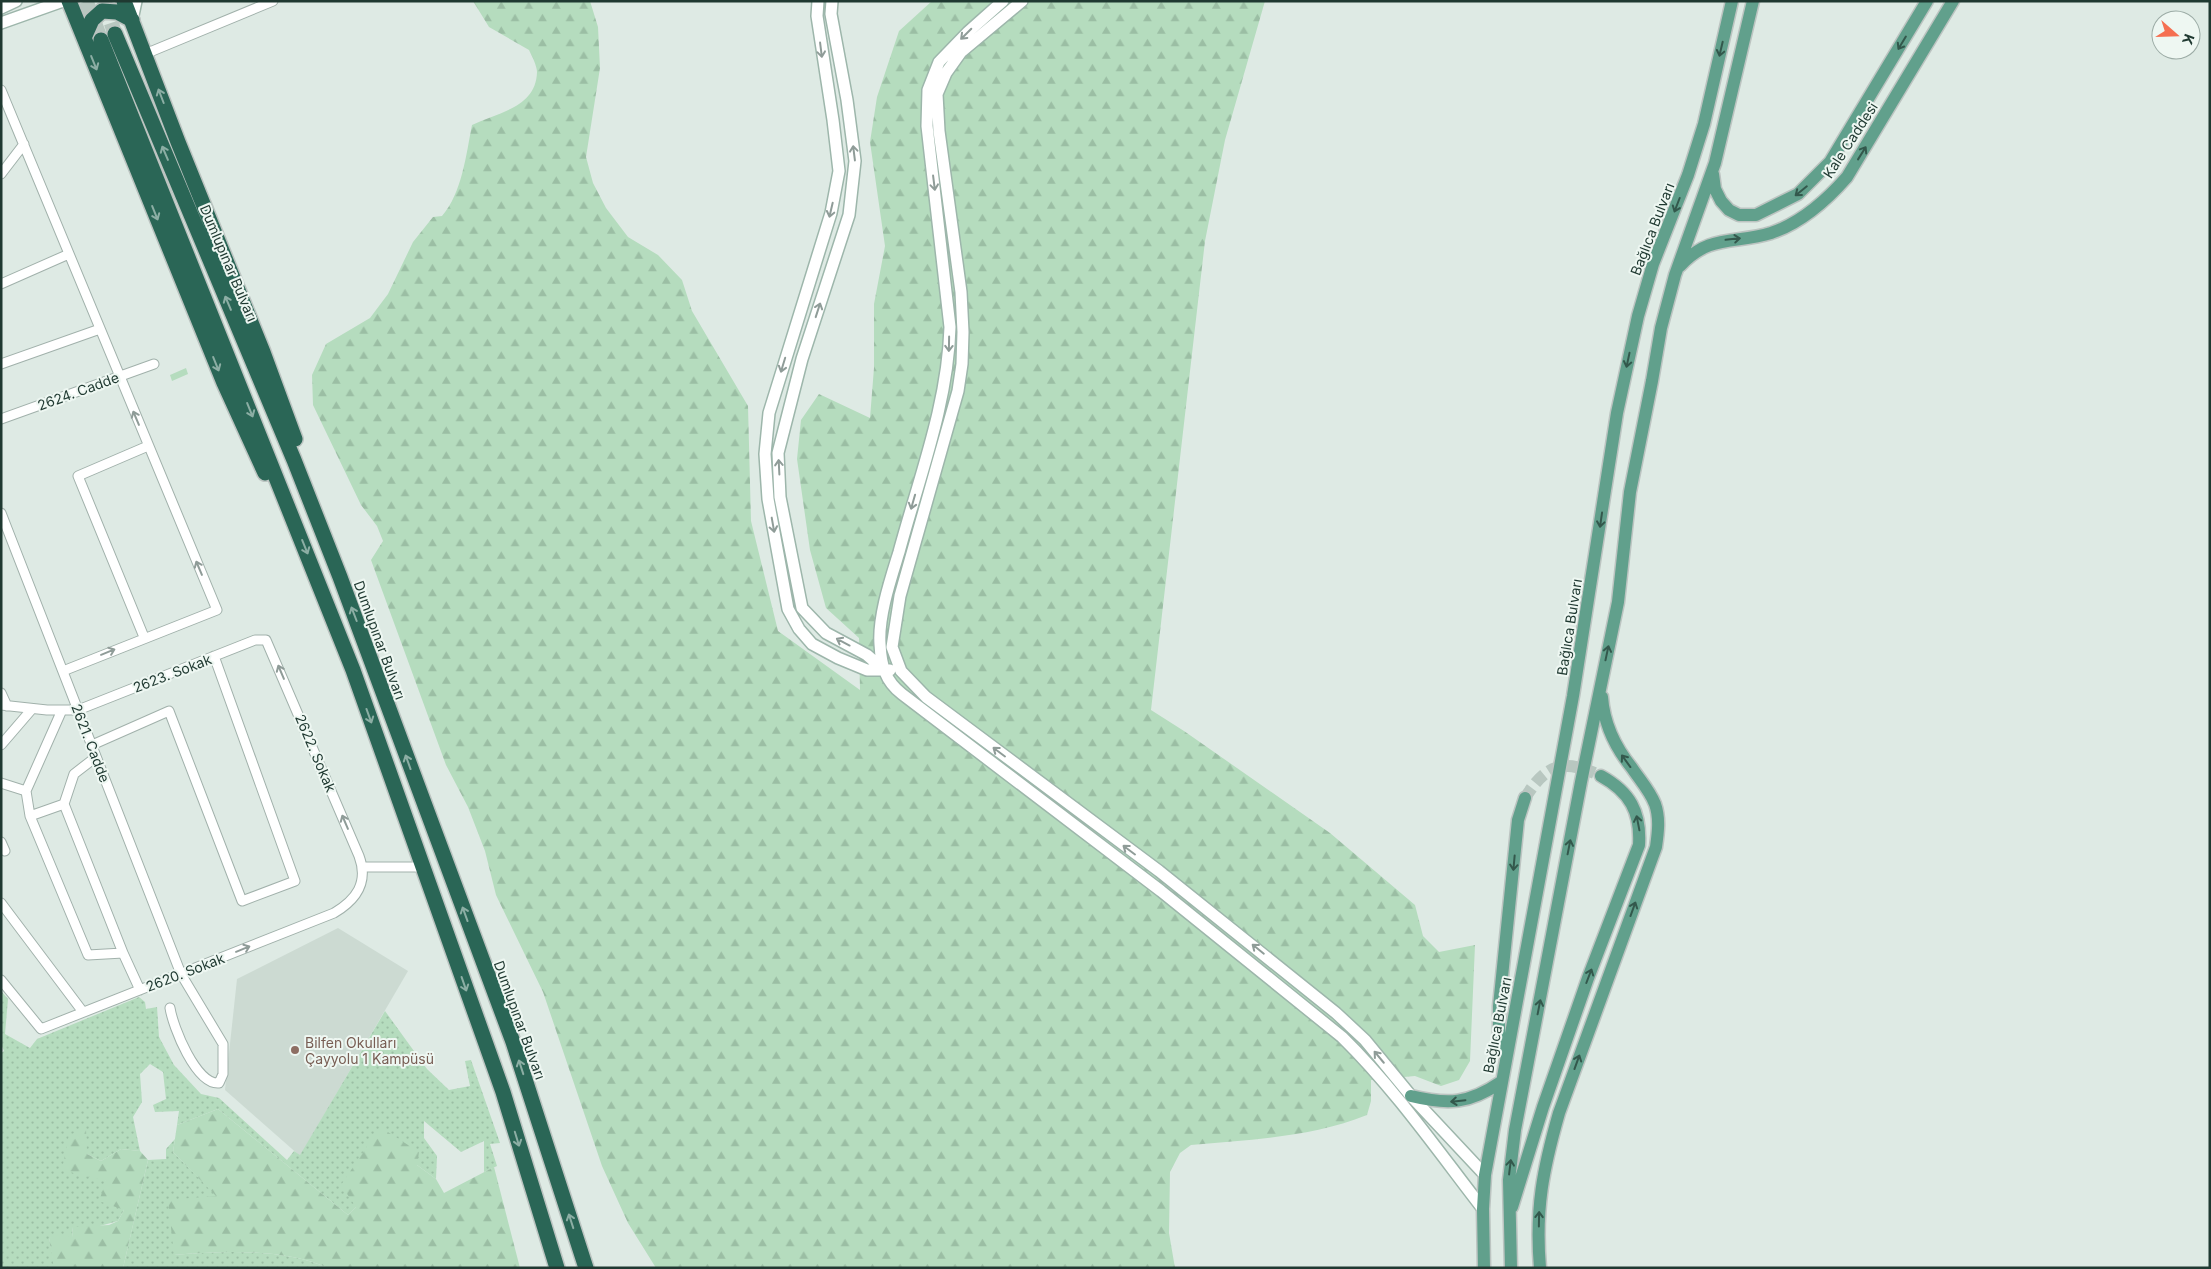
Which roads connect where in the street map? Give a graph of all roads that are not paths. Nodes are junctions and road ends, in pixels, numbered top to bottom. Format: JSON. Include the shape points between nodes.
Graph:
{"nodes":[{"id":1,"x":16,"y":1,"type":"edge"},
{"id":2,"x":63,"y":1,"type":"edge"},
{"id":3,"x":69,"y":1,"type":"edge"},
{"id":4,"x":124,"y":1,"type":"edge"},
{"id":5,"x":136,"y":1,"type":"edge"},
{"id":6,"x":273,"y":1,"type":"edge"},
{"id":7,"x":818,"y":1,"type":"edge"},
{"id":8,"x":832,"y":1,"type":"edge"},
{"id":9,"x":1003,"y":1,"type":"edge"},
{"id":10,"x":1022,"y":1,"type":"edge"},
{"id":11,"x":1732,"y":1,"type":"edge"},
{"id":12,"x":1753,"y":1,"type":"edge"},
{"id":13,"x":1927,"y":1,"type":"edge"},
{"id":14,"x":1953,"y":1,"type":"edge"},
{"id":15,"x":1,"y":8,"type":"edge"},
{"id":16,"x":132,"y":20,"type":"junction"},
{"id":17,"x":1,"y":23,"type":"edge"},
{"id":18,"x":116,"y":34,"type":"tunnel mouth"},
{"id":19,"x":84,"y":38,"type":"junction"},
{"id":20,"x":101,"y":40,"type":"tunnel mouth"},
{"id":21,"x":145,"y":54,"type":"junction"},
{"id":22,"x":1,"y":90,"type":"edge"},
{"id":23,"x":24,"y":144,"type":"junction"},
{"id":24,"x":1716,"y":163,"type":"junction"},
{"id":25,"x":1,"y":174,"type":"edge"},
{"id":26,"x":69,"y":254,"type":"junction"},
{"id":27,"x":1677,"y":270,"type":"junction"},
{"id":28,"x":1,"y":284,"type":"edge"},
{"id":29,"x":100,"y":329,"type":"junction"},
{"id":30,"x":1,"y":364,"type":"edge"},
{"id":31,"x":154,"y":364,"type":"dead end"},
{"id":32,"x":119,"y":376,"type":"junction"},
{"id":33,"x":1,"y":419,"type":"edge"},
{"id":34,"x":148,"y":446,"type":"junction"},
{"id":35,"x":307,"y":494,"type":"junction"},
{"id":36,"x":287,"y":502,"type":"junction"},
{"id":37,"x":1,"y":513,"type":"edge"},
{"id":38,"x":144,"y":637,"type":"junction"},
{"id":39,"x":266,"y":640,"type":"joint"},
{"id":40,"x":214,"y":656,"type":"junction"},
{"id":41,"x":883,"y":669,"type":"junction"},
{"id":42,"x":63,"y":671,"type":"junction"},
{"id":43,"x":901,"y":671,"type":"junction"},
{"id":44,"x":1601,"y":682,"type":"junction"},
{"id":45,"x":1,"y":693,"type":"edge"},
{"id":46,"x":4,"y":706,"type":"edge"},
{"id":47,"x":32,"y":709,"type":"junction"},
{"id":48,"x":62,"y":710,"type":"junction"},
{"id":49,"x":78,"y":710,"type":"junction"},
{"id":50,"x":1,"y":745,"type":"edge"},
{"id":51,"x":92,"y":745,"type":"junction"},
{"id":52,"x":96,"y":757,"type":"junction"},
{"id":53,"x":1601,"y":776,"type":"tunnel mouth"},
{"id":54,"x":1,"y":783,"type":"edge"},
{"id":55,"x":26,"y":791,"type":"junction"},
{"id":56,"x":1525,"y":798,"type":"tunnel mouth"},
{"id":57,"x":64,"y":804,"type":"junction"},
{"id":58,"x":30,"y":816,"type":"junction"},
{"id":59,"x":363,"y":867,"type":"junction"},
{"id":60,"x":423,"y":867,"type":"junction"},
{"id":61,"x":1,"y":903,"type":"edge"},
{"id":62,"x":123,"y":953,"type":"junction"},
{"id":63,"x":181,"y":974,"type":"junction"},
{"id":64,"x":1,"y":980,"type":"edge"},
{"id":65,"x":140,"y":990,"type":"junction"},
{"id":66,"x":170,"y":1008,"type":"dead end"},
{"id":67,"x":83,"y":1012,"type":"junction"},
{"id":68,"x":1506,"y":1056,"type":"junction"},
{"id":69,"x":1501,"y":1082,"type":"junction"},
{"id":70,"x":1411,"y":1096,"type":"junction"},
{"id":71,"x":1543,"y":1107,"type":"junction"},
{"id":72,"x":1548,"y":1151,"type":"junction"},
{"id":73,"x":1485,"y":1175,"type":"junction"},
{"id":74,"x":1483,"y":1209,"type":"junction"},
{"id":75,"x":1508,"y":1221,"type":"junction"},
{"id":76,"x":557,"y":1268,"type":"edge"},
{"id":77,"x":586,"y":1268,"type":"edge"},
{"id":78,"x":1484,"y":1268,"type":"edge"},
{"id":79,"x":1511,"y":1268,"type":"edge"},
{"id":80,"x":1540,"y":1268,"type":"edge"}],
"edges":[{"from":1,"to":15,"type":"street"},
{"from":2,"to":17,"type":"street"},
{"from":3,"to":19,"type":"highway"},
{"from":4,"to":16,"type":"highway"},
{"from":5,"to":16,"type":"street"},
{"from":6,"to":21,"type":"street"},
{"from":7,"to":41,"type":"street","one_way":true,"via":[[817,16],[838,171],[831,213],[769,413],[765,454],[768,499],[788,609],[799,629],[812,644],[838,658],[867,670]]},
{"from":41,"to":8,"type":"street","one_way":true,"via":[[867,655],[826,633],[802,608],[780,497],[778,453],[802,359],[849,215],[855,161],[831,14]]},
{"from":9,"to":41,"type":"street","one_way":true,"via":[[939,62],[928,90],[927,126],[950,327],[949,358],[943,394],[885,598],[879,642]]},
{"from":10,"to":43,"type":"street","via":[[961,52],[946,73],[937,94],[961,292],[962,364],[958,391],[900,596],[892,647]]},
{"from":11,"to":68,"type":"main road","name":"Bağlıca Bulvarı","one_way":true,"via":[[1696,151],[1653,264],[1625,374],[1572,706]]},
{"from":12,"to":24,"type":"main road"},
{"from":13,"to":24,"type":"main road","name":"Kale Caddesi","one_way":true,"via":[[1830,162],[1798,194],[1756,215],[1734,214],[1724,206],[1715,189]]},
{"from":27,"to":14,"type":"main road","name":"Kale Caddesi","one_way":true,"via":[[1696,252],[1712,243],[1753,238],[1792,224],[1832,195],[1847,177]]},
{"from":16,"to":19,"type":"highway","via":[[117,12],[102,11],[92,20]]},
{"from":16,"to":21,"type":"highway"},
{"from":35,"to":18,"type":"highway","name":"Dumlupınar Bulvarı","one_way":true},
{"from":19,"to":36,"type":"highway","one_way":true,"via":[[224,383],[269,481]]},
{"from":20,"to":36,"type":"highway","one_way":true},
{"from":35,"to":21,"type":"highway","one_way":true,"via":[[303,462],[293,431]]},
{"from":22,"to":23,"type":"street"},
{"from":23,"to":25,"type":"street"},
{"from":23,"to":26,"type":"street"},
{"from":24,"to":27,"type":"main road"},
{"from":26,"to":28,"type":"street"},
{"from":26,"to":29,"type":"street"},
{"from":44,"to":27,"type":"main road","one_way":true,"via":[[1618,602],[1630,492],[1661,328]]},
{"from":29,"to":30,"type":"street"},
{"from":29,"to":32,"type":"street"},
{"from":31,"to":32,"type":"street","name":"2624. Cadde"},
{"from":32,"to":33,"type":"street","name":"2624. Cadde"},
{"from":34,"to":32,"type":"street","one_way":true},
{"from":34,"to":38,"type":"street","via":[[78,476]]},
{"from":38,"to":34,"type":"street","one_way":true,"via":[[217,610]]},
{"from":77,"to":35,"type":"highway","name":"Dumlupınar Bulvarı","one_way":true,"via":[[512,1042]]},
{"from":36,"to":60,"type":"highway","one_way":true,"via":[[350,661]]},
{"from":37,"to":42,"type":"street","name":"2621. Cadde"},
{"from":42,"to":38,"type":"street","one_way":true},
{"from":39,"to":40,"type":"street","name":"2623. Sokak","via":[[255,640]]},
{"from":59,"to":39,"type":"street","name":"2622. Sokak","one_way":true},
{"from":40,"to":49,"type":"street","name":"2623. Sokak"},
{"from":40,"to":51,"type":"street","via":[[295,881],[242,901],[169,710]]},
{"from":41,"to":43,"type":"street"},
{"from":41,"to":74,"type":"street","via":[[886,678],[902,694],[1160,891],[1342,1037],[1365,1059]]},
{"from":42,"to":49,"type":"street","name":"2621. Cadde"},
{"from":70,"to":43,"type":"street","one_way":true,"via":[[1364,1040],[1336,1013],[1159,871],[926,697]]},
{"from":72,"to":44,"type":"main road","one_way":true,"via":[[1658,835],[1655,805],[1648,790],[1619,751],[1608,729],[1602,706]]},
{"from":75,"to":44,"type":"main road","one_way":true,"via":[[1515,1130]]},
{"from":45,"to":46,"type":"street"},
{"from":46,"to":47,"type":"street"},
{"from":47,"to":48,"type":"street"},
{"from":47,"to":50,"type":"street"},
{"from":48,"to":49,"type":"street"},
{"from":48,"to":55,"type":"street"},
{"from":49,"to":51,"type":"street","name":"2621. Cadde"},
{"from":51,"to":52,"type":"street","name":"2621. Cadde"},
{"from":52,"to":57,"type":"street","via":[[72,777]]},
{"from":52,"to":63,"type":"street","name":"2621. Cadde"},
{"from":71,"to":53,"type":"main road","one_way":true,"via":[[1639,845],[1640,826],[1636,810],[1624,792]]},
{"from":54,"to":55,"type":"street"},
{"from":55,"to":58,"type":"street"},
{"from":56,"to":68,"type":"main road","one_way":true,"via":[[1518,820],[1499,1006],[1499,1035]]},
{"from":57,"to":58,"type":"street"},
{"from":57,"to":62,"type":"street"},
{"from":58,"to":62,"type":"street","via":[[88,955]]},
{"from":59,"to":60,"type":"street"},
{"from":63,"to":59,"type":"street","name":"2620. Sokak","one_way":true,"via":[[334,913],[360,888]]},
{"from":60,"to":76,"type":"highway","one_way":true,"via":[[503,1092]]},
{"from":61,"to":67,"type":"street"},
{"from":62,"to":65,"type":"street"},
{"from":63,"to":65,"type":"street","name":"2620. Sokak"},
{"from":63,"to":66,"type":"street","name":"2621. Cadde","via":[[222,1044],[223,1074],[220,1083],[210,1081],[186,1052]]},
{"from":64,"to":67,"type":"street","name":"2620. Sokak","via":[[41,1029]]},
{"from":65,"to":67,"type":"street","name":"2620. Sokak"},
{"from":68,"to":69,"type":"main road","name":"Bağlıca Bulvarı"},
{"from":69,"to":70,"type":"main road","one_way":true,"via":[[1460,1102],[1436,1102]]},
{"from":69,"to":73,"type":"main road","name":"Bağlıca Bulvarı"},
{"from":70,"to":73,"type":"street"},
{"from":71,"to":72,"type":"main road"},
{"from":71,"to":75,"type":"main road"},
{"from":80,"to":72,"type":"main road","one_way":true,"via":[[1540,1188]]},
{"from":73,"to":74,"type":"main road","name":"Bağlıca Bulvarı"},
{"from":74,"to":78,"type":"main road","name":"Bağlıca Bulvarı"},
{"from":75,"to":79,"type":"main road"}]}
